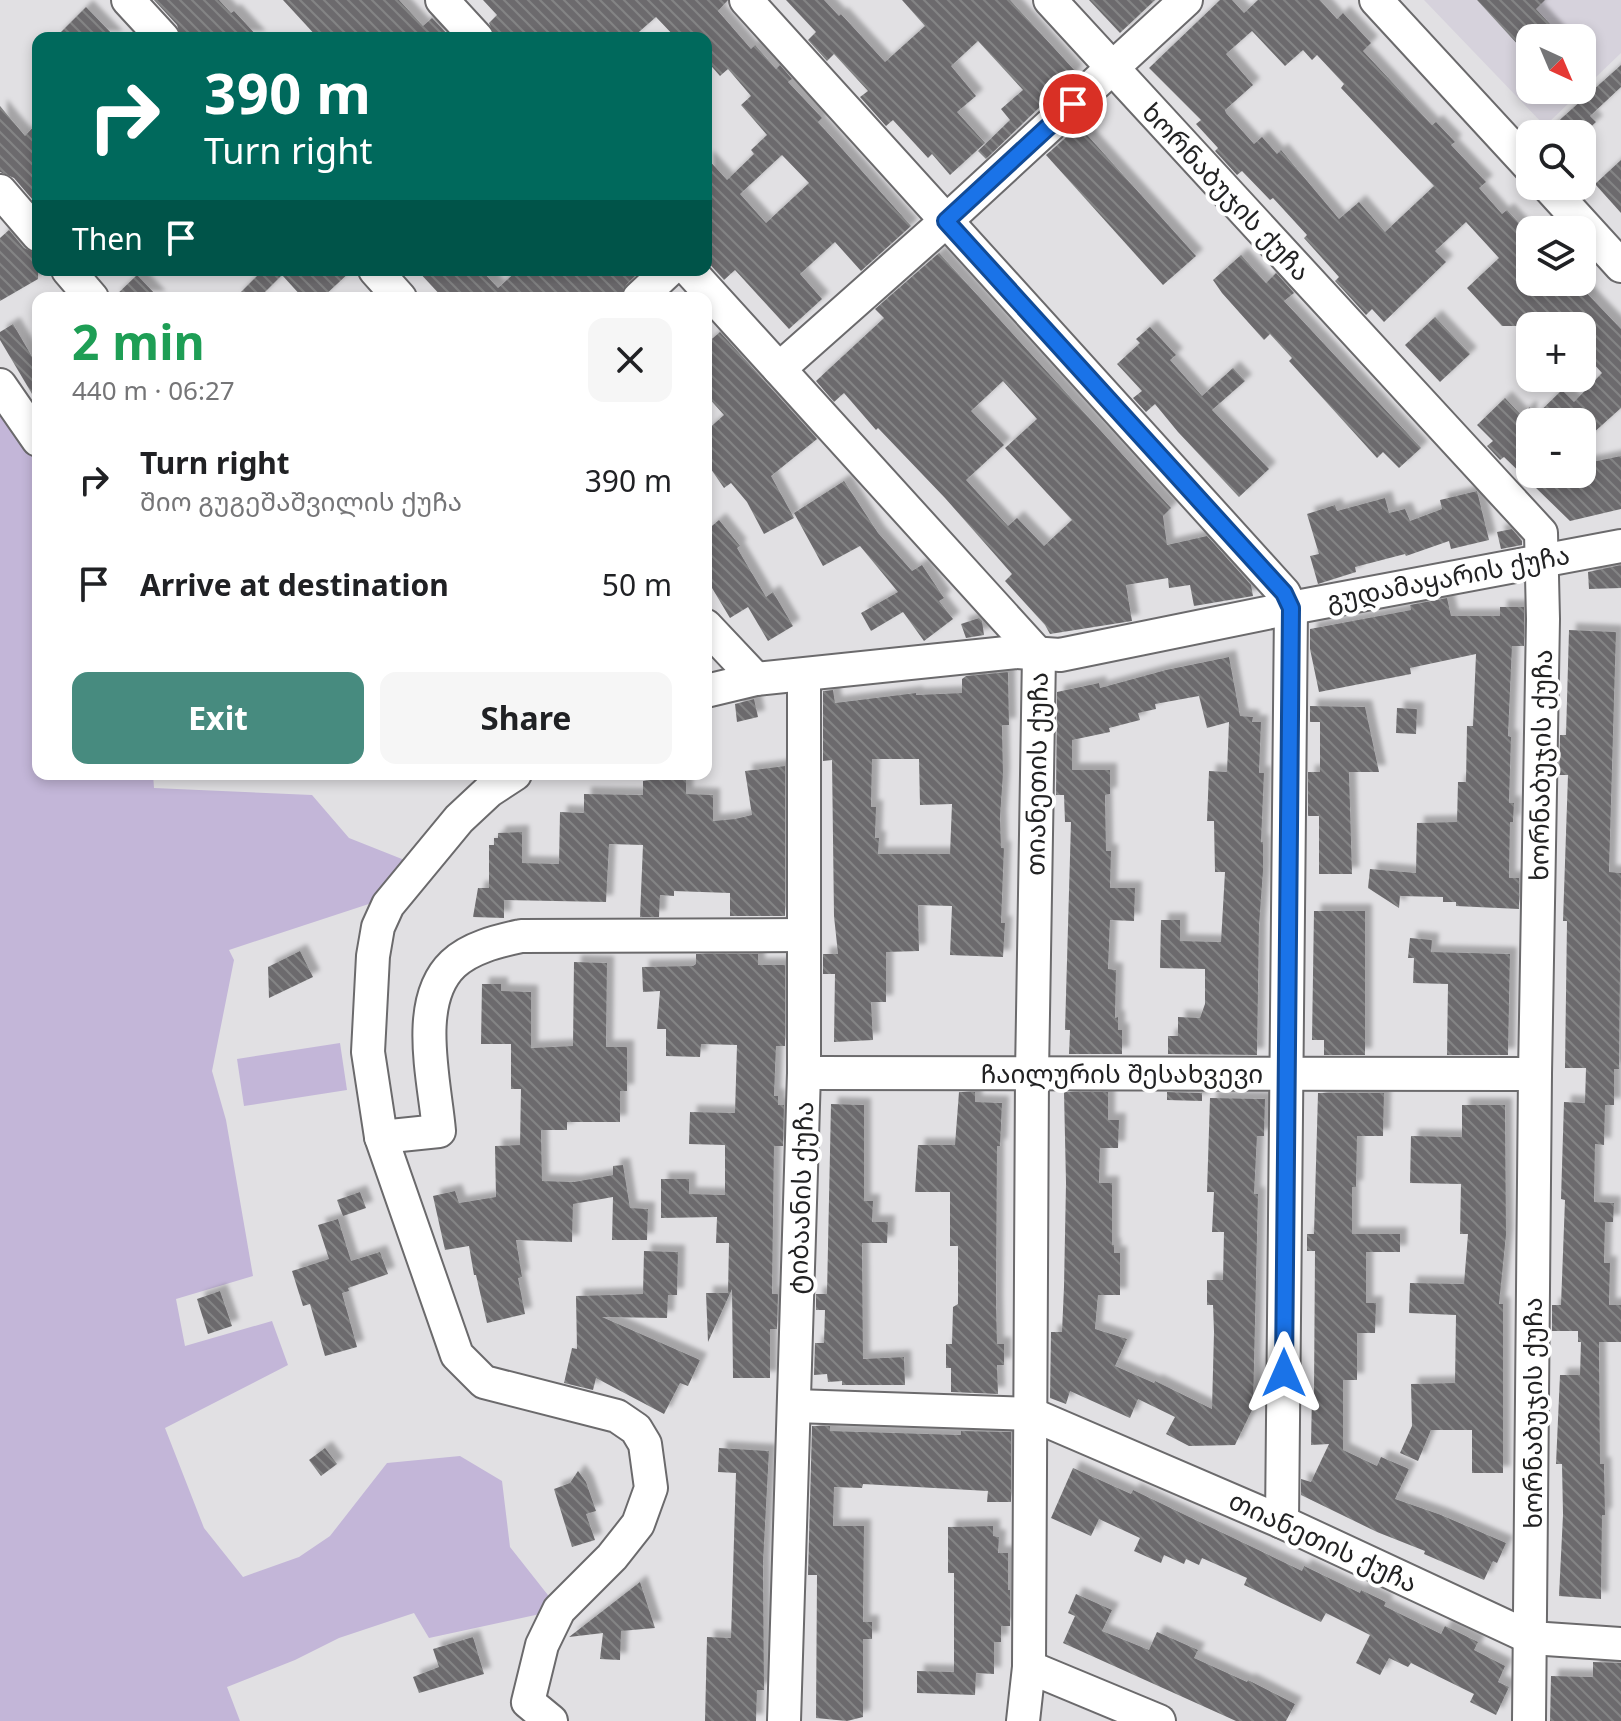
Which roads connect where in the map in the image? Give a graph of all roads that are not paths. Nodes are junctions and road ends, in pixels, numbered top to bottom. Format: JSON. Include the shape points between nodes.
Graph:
{"nodes":[{"id":1,"x":128,"y":0,"type":"edge"},
{"id":2,"x":442,"y":0,"type":"edge"},
{"id":3,"x":746,"y":0,"type":"edge"},
{"id":4,"x":1050,"y":0,"type":"edge"},
{"id":5,"x":1186,"y":0,"type":"edge"},
{"id":6,"x":1376,"y":0,"type":"edge"},
{"id":7,"x":157,"y":32,"type":"edge"},
{"id":8,"x":471,"y":32,"type":"edge"},
{"id":9,"x":1112,"y":67,"type":"junction"},
{"id":10,"x":1516,"y":152,"type":"edge"},
{"id":11,"x":0,"y":191,"type":"edge"},
{"id":12,"x":1561,"y":200,"type":"edge"},
{"id":13,"x":946,"y":221,"type":"junction"},
{"id":14,"x":32,"y":228,"type":"edge"},
{"id":15,"x":1621,"y":266,"type":"edge"},
{"id":16,"x":73,"y":276,"type":"edge"},
{"id":17,"x":380,"y":276,"type":"edge"},
{"id":18,"x":663,"y":276,"type":"edge"},
{"id":19,"x":694,"y":276,"type":"edge"},
{"id":20,"x":87,"y":292,"type":"edge"},
{"id":21,"x":395,"y":292,"type":"edge"},
{"id":22,"x":645,"y":292,"type":"edge"},
{"id":23,"x":709,"y":292,"type":"edge"},
{"id":24,"x":712,"y":295,"type":"edge"},
{"id":25,"x":779,"y":369,"type":"junction"},
{"id":26,"x":0,"y":385,"type":"edge"},
{"id":27,"x":32,"y":431,"type":"edge"},
{"id":28,"x":1621,"y":546,"type":"edge"},
{"id":29,"x":1543,"y":559,"type":"junction"},
{"id":30,"x":1291,"y":608,"type":"junction"},
{"id":31,"x":712,"y":632,"type":"edge"},
{"id":32,"x":1039,"y":655,"type":"junction"},
{"id":33,"x":804,"y":675,"type":"junction"},
{"id":34,"x":756,"y":679,"type":"junction"},
{"id":35,"x":712,"y":690,"type":"edge"},
{"id":36,"x":506,"y":780,"type":"edge"},
{"id":37,"x":804,"y":935,"type":"junction"},
{"id":38,"x":804,"y":1073,"type":"junction"},
{"id":39,"x":1032,"y":1074,"type":"junction"},
{"id":40,"x":1286,"y":1074,"type":"junction"},
{"id":41,"x":1535,"y":1074,"type":"junction"},
{"id":42,"x":381,"y":1137,"type":"junction"},
{"id":43,"x":795,"y":1406,"type":"junction"},
{"id":44,"x":1031,"y":1414,"type":"junction"},
{"id":45,"x":1282,"y":1522,"type":"junction"},
{"id":46,"x":1531,"y":1638,"type":"junction"},
{"id":47,"x":1621,"y":1644,"type":"edge"},
{"id":48,"x":1029,"y":1667,"type":"junction"},
{"id":49,"x":551,"y":1721,"type":"edge"},
{"id":50,"x":784,"y":1721,"type":"edge"},
{"id":51,"x":1023,"y":1721,"type":"edge"},
{"id":52,"x":1159,"y":1721,"type":"edge"},
{"id":53,"x":1529,"y":1721,"type":"edge"}],
"edges":[{"from":1,"to":7,"type":"street"},
{"from":2,"to":8,"type":"street"},
{"from":3,"to":13,"type":"street"},
{"from":4,"to":9,"type":"street","name":"ხორნაბუჯის ქუჩა"},
{"from":5,"to":9,"type":"street"},
{"from":6,"to":10,"type":"street"},
{"from":9,"to":13,"type":"street"},
{"from":9,"to":29,"type":"street","name":"ხორნაბუჯის ქუჩა","via":[[1541,533]]},
{"from":11,"to":14,"type":"street"},
{"from":12,"to":15,"type":"street"},
{"from":13,"to":25,"type":"street"},
{"from":13,"to":30,"type":"street","via":[[1284,593]]},
{"from":16,"to":20,"type":"street"},
{"from":17,"to":21,"type":"street"},
{"from":18,"to":22,"type":"street"},
{"from":19,"to":23,"type":"street","name":"თიანეთის ქუჩა"},
{"from":24,"to":25,"type":"street","name":"თიანეთის ქუჩა"},
{"from":25,"to":32,"type":"street","name":"თიანეთის ქუჩა"},
{"from":26,"to":27,"type":"street"},
{"from":28,"to":29,"type":"street","name":"გუდამაყარის ქუჩა"},
{"from":29,"to":30,"type":"street","name":"გუდამაყარის ქუჩა"},
{"from":29,"to":41,"type":"street","name":"ხორნაბუჯის ქუჩა"},
{"from":30,"to":32,"type":"street","name":"გუდამაყარის ქუჩა"},
{"from":30,"to":40,"type":"street"},
{"from":31,"to":34,"type":"street"},
{"from":32,"to":33,"type":"street","name":"გუდამაყარის ქუჩა","via":[[1016,652]]},
{"from":32,"to":39,"type":"street","name":"თიანეთის ქუჩა"},
{"from":33,"to":34,"type":"street","name":"გუდამაყარის ქუჩა"},
{"from":33,"to":37,"type":"street","name":"ტიბაანის ქუჩა"},
{"from":34,"to":35,"type":"street","name":"გუდამაყარის ქუჩა"},
{"from":36,"to":42,"type":"street","via":[[459,819],[388,905],[378,927],[368,1052]]},
{"from":37,"to":38,"type":"street","name":"ტიბაანის ქუჩა"},
{"from":37,"to":42,"type":"street","via":[[521,936],[486,944],[453,964],[434,994],[428,1025],[439,1131]]},
{"from":38,"to":39,"type":"street","name":"ჩაილურის შესახვევი"},
{"from":38,"to":43,"type":"street","name":"ტიბაანის ქუჩა"},
{"from":39,"to":40,"type":"street","name":"ჩაილურის შესახვევი"},
{"from":39,"to":44,"type":"street","name":"თიანეთის ქუჩა"},
{"from":40,"to":41,"type":"street","name":"ჩაილურის შესახვევი"},
{"from":40,"to":45,"type":"street"},
{"from":41,"to":46,"type":"street","name":"ხორნაბუჯის ქუჩა"},
{"from":42,"to":49,"type":"street","via":[[457,1355],[484,1382],[617,1416],[636,1429],[645,1444],[651,1488],[638,1524],[559,1610],[542,1645],[528,1702]]},
{"from":43,"to":44,"type":"street","name":"თიანეთის ქუჩა"},
{"from":43,"to":50,"type":"street","name":"ტიბაანის ქუჩა"},
{"from":44,"to":45,"type":"street","name":"თიანეთის ქუჩა"},
{"from":44,"to":48,"type":"street","name":"თიანეთის ქუჩა"},
{"from":45,"to":46,"type":"street","name":"თიანეთის ქუჩა"},
{"from":46,"to":47,"type":"street","name":"თიანეთის ქუჩა"},
{"from":46,"to":53,"type":"street","name":"ხორნაბუჯის ქუჩა"},
{"from":48,"to":51,"type":"street","name":"თიანეთის ქუჩა"},
{"from":48,"to":52,"type":"street"}]}
